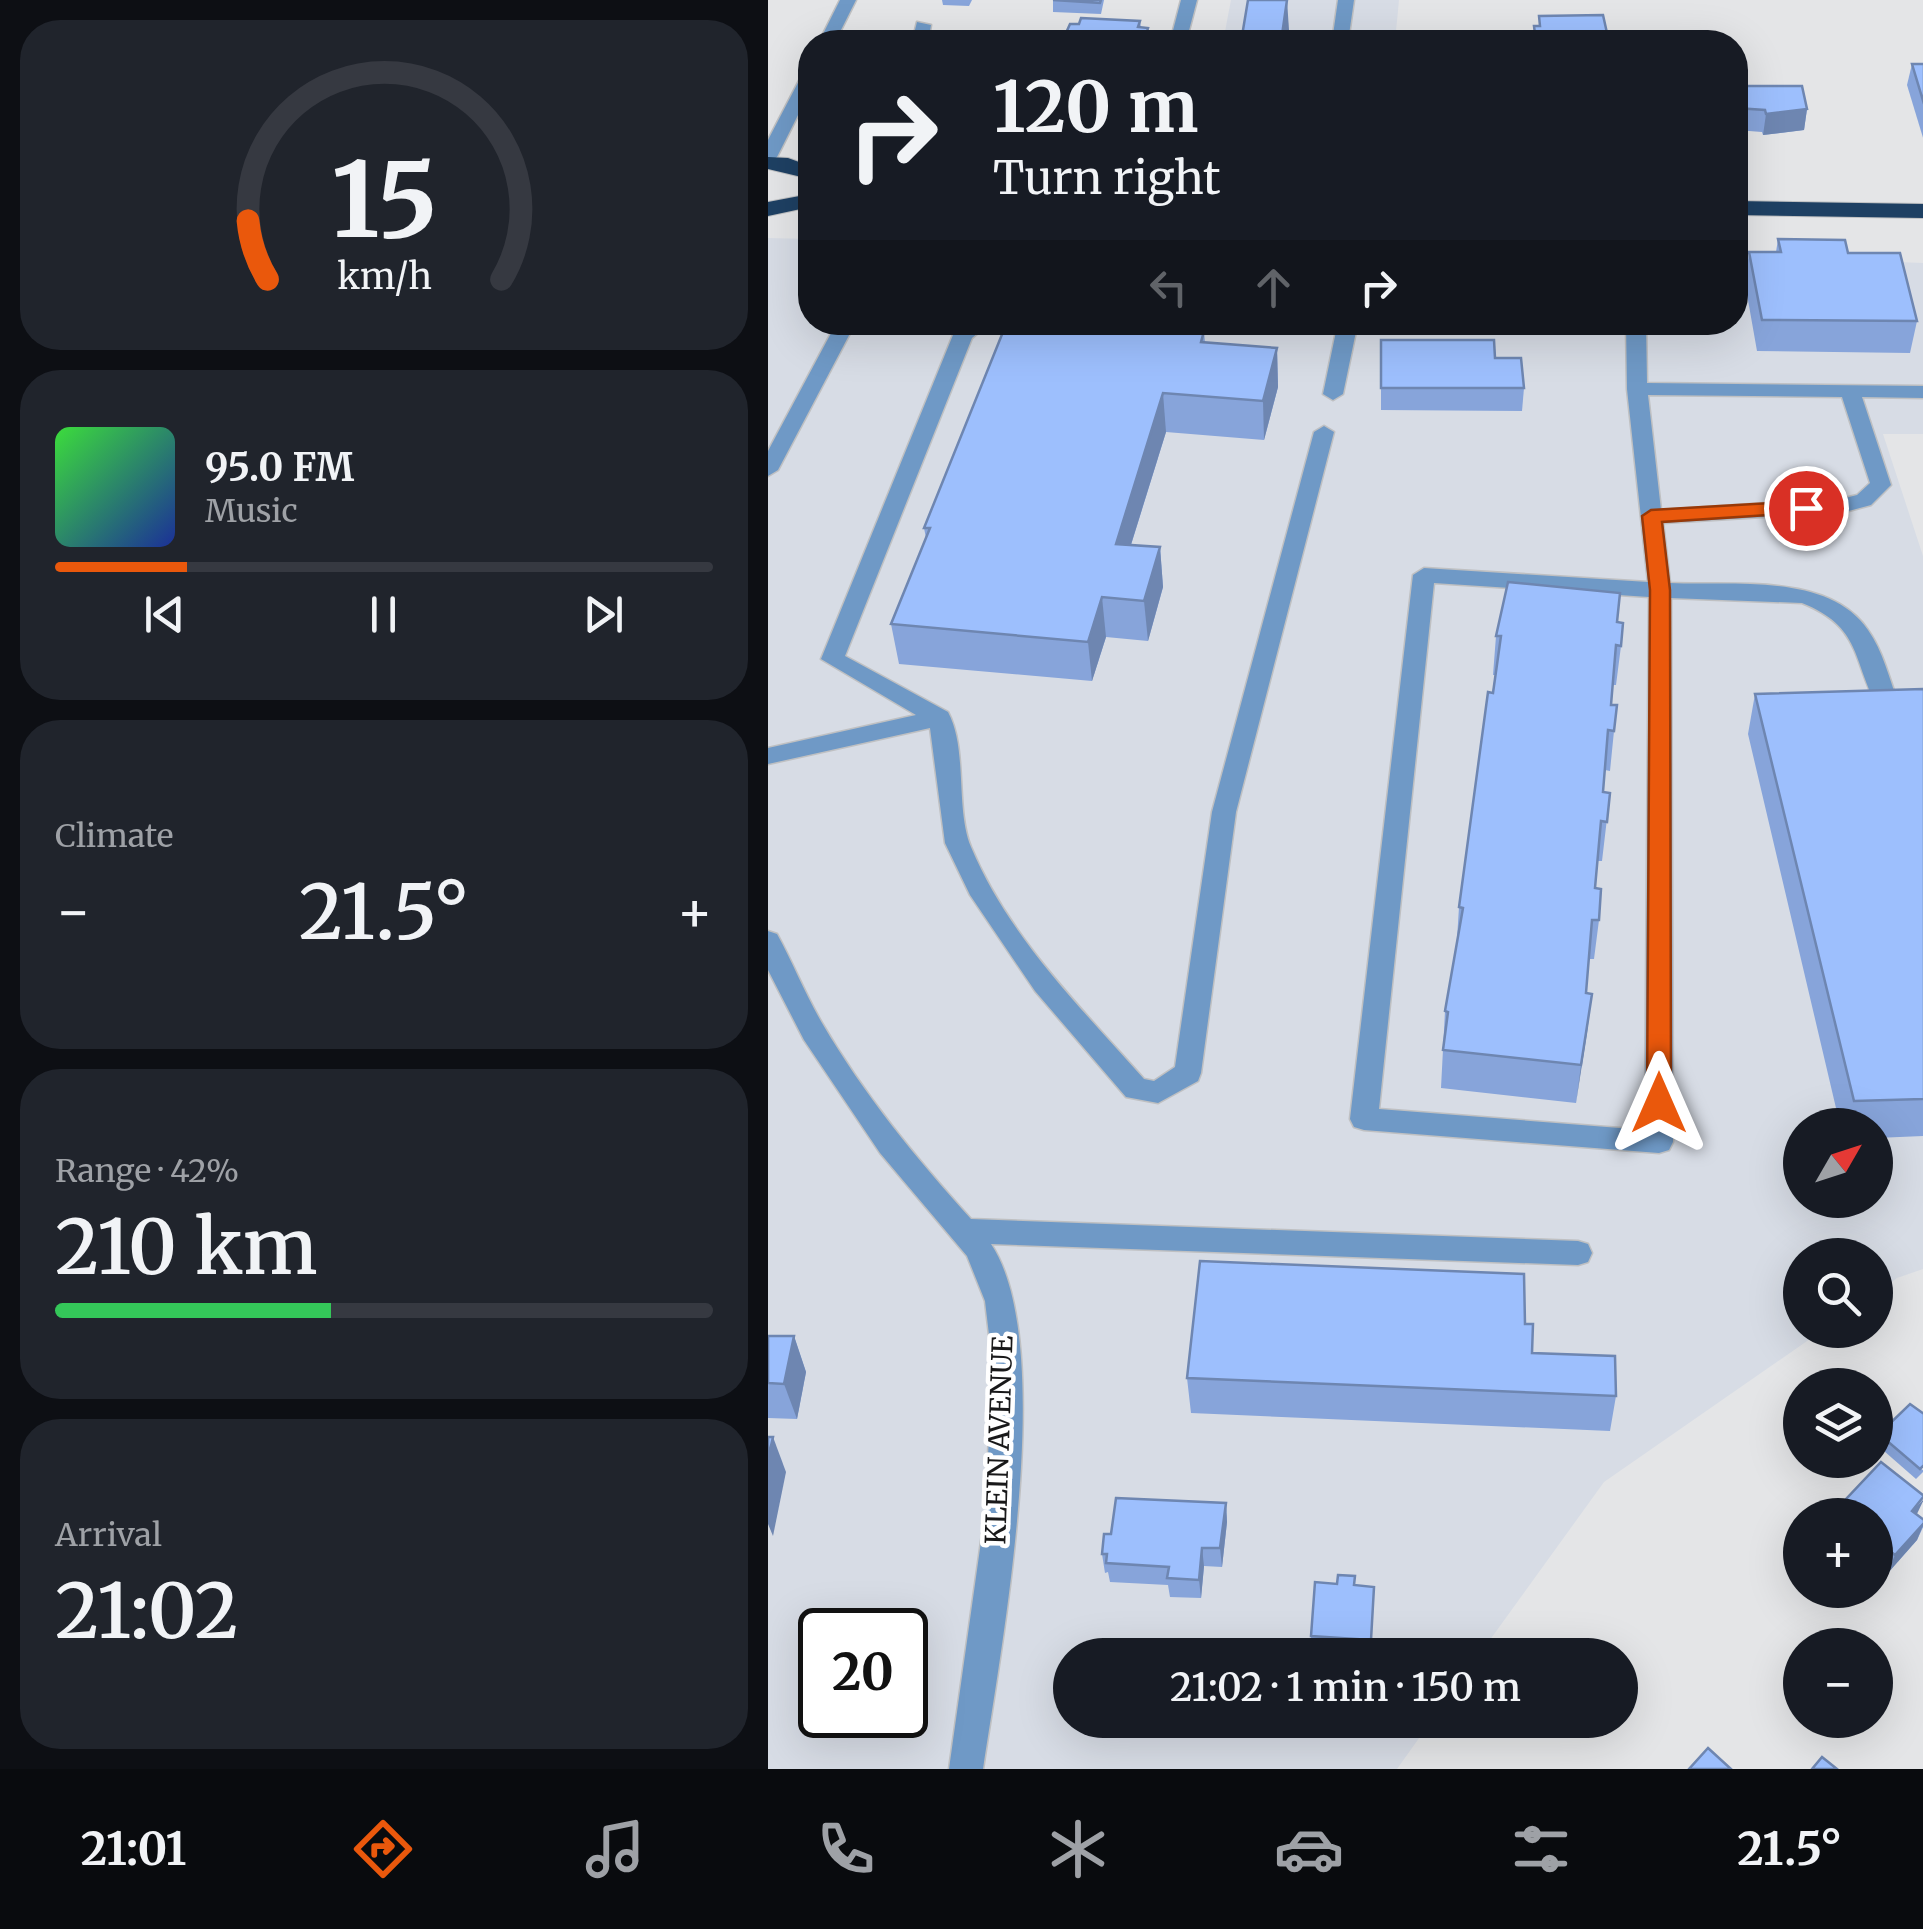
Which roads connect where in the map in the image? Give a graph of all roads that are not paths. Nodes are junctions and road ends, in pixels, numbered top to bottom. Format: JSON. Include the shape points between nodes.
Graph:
{"nodes":[{"id":1,"x":848,"y":0,"type":"edge"},
{"id":2,"x":1189,"y":0,"type":"edge"},
{"id":3,"x":1346,"y":0,"type":"edge"},
{"id":4,"x":832,"y":30,"type":"edge"},
{"id":5,"x":1181,"y":30,"type":"edge"},
{"id":6,"x":1342,"y":30,"type":"edge"},
{"id":7,"x":798,"y":100,"type":"edge"},
{"id":8,"x":768,"y":107,"type":"edge"},
{"id":9,"x":794,"y":108,"type":"junction"},
{"id":10,"x":768,"y":160,"type":"edge"},
{"id":11,"x":798,"y":168,"type":"edge"},
{"id":12,"x":798,"y":203,"type":"edge"},
{"id":13,"x":1748,"y":208,"type":"edge"},
{"id":14,"x":768,"y":209,"type":"edge"},
{"id":15,"x":1924,"y":211,"type":"edge"},
{"id":16,"x":840,"y":335,"type":"edge"},
{"id":17,"x":963,"y":335,"type":"edge"},
{"id":18,"x":1345,"y":335,"type":"edge"},
{"id":19,"x":1636,"y":335,"type":"edge"},
{"id":20,"x":1638,"y":388,"type":"junction"},
{"id":21,"x":1850,"y":390,"type":"junction"},
{"id":22,"x":1924,"y":392,"type":"edge"},
{"id":23,"x":1333,"y":394,"type":"dead end"},
{"id":24,"x":1324,"y":432,"type":"dead end"},
{"id":25,"x":768,"y":470,"type":"edge"},
{"id":26,"x":1651,"y":516,"type":"junction"},
{"id":27,"x":1660,"y":590,"type":"junction"},
{"id":28,"x":1886,"y":702,"type":"edge"},
{"id":29,"x":940,"y":718,"type":"junction"},
{"id":30,"x":768,"y":756,"type":"edge"},
{"id":31,"x":768,"y":941,"type":"edge"},
{"id":32,"x":962,"y":1231,"type":"junction"},
{"id":33,"x":1578,"y":1253,"type":"dead end"},
{"id":34,"x":966,"y":1769,"type":"edge"}],
"edges":[{"from":1,"to":4,"type":"street"},
{"from":2,"to":5,"type":"street"},
{"from":3,"to":6,"type":"street"},
{"from":7,"to":9,"type":"street"},
{"from":8,"to":9,"type":"street"},
{"from":9,"to":10,"type":"street"},
{"from":10,"to":11,"type":"highway"},
{"from":12,"to":14,"type":"highway"},
{"from":13,"to":15,"type":"highway"},
{"from":16,"to":25,"type":"street"},
{"from":17,"to":29,"type":"street","via":[[832,658]]},
{"from":18,"to":23,"type":"street"},
{"from":19,"to":20,"type":"street"},
{"from":20,"to":21,"type":"street"},
{"from":20,"to":26,"type":"street"},
{"from":21,"to":22,"type":"street"},
{"from":21,"to":26,"type":"street","via":[[1881,485],[1864,500]]},
{"from":24,"to":29,"type":"street","via":[[1224,812],[1188,1074],[1158,1092],[1136,1090],[1044,984],[979,888],[957,842]]},
{"from":26,"to":27,"type":"street"},
{"from":27,"to":27,"type":"street","via":[[1659,1142],[1364,1119],[1424,575]]},
{"from":27,"to":28,"type":"street","via":[[1824,602],[1859,627]]},
{"from":29,"to":30,"type":"street"},
{"from":31,"to":32,"type":"street","name":"KLEIN AVENUE","via":[[806,1024],[911,1173]]},
{"from":32,"to":33,"type":"street"},
{"from":32,"to":34,"type":"street","name":"KLEIN AVENUE","via":[[986,1260],[1007,1342],[993,1580]]}]}
